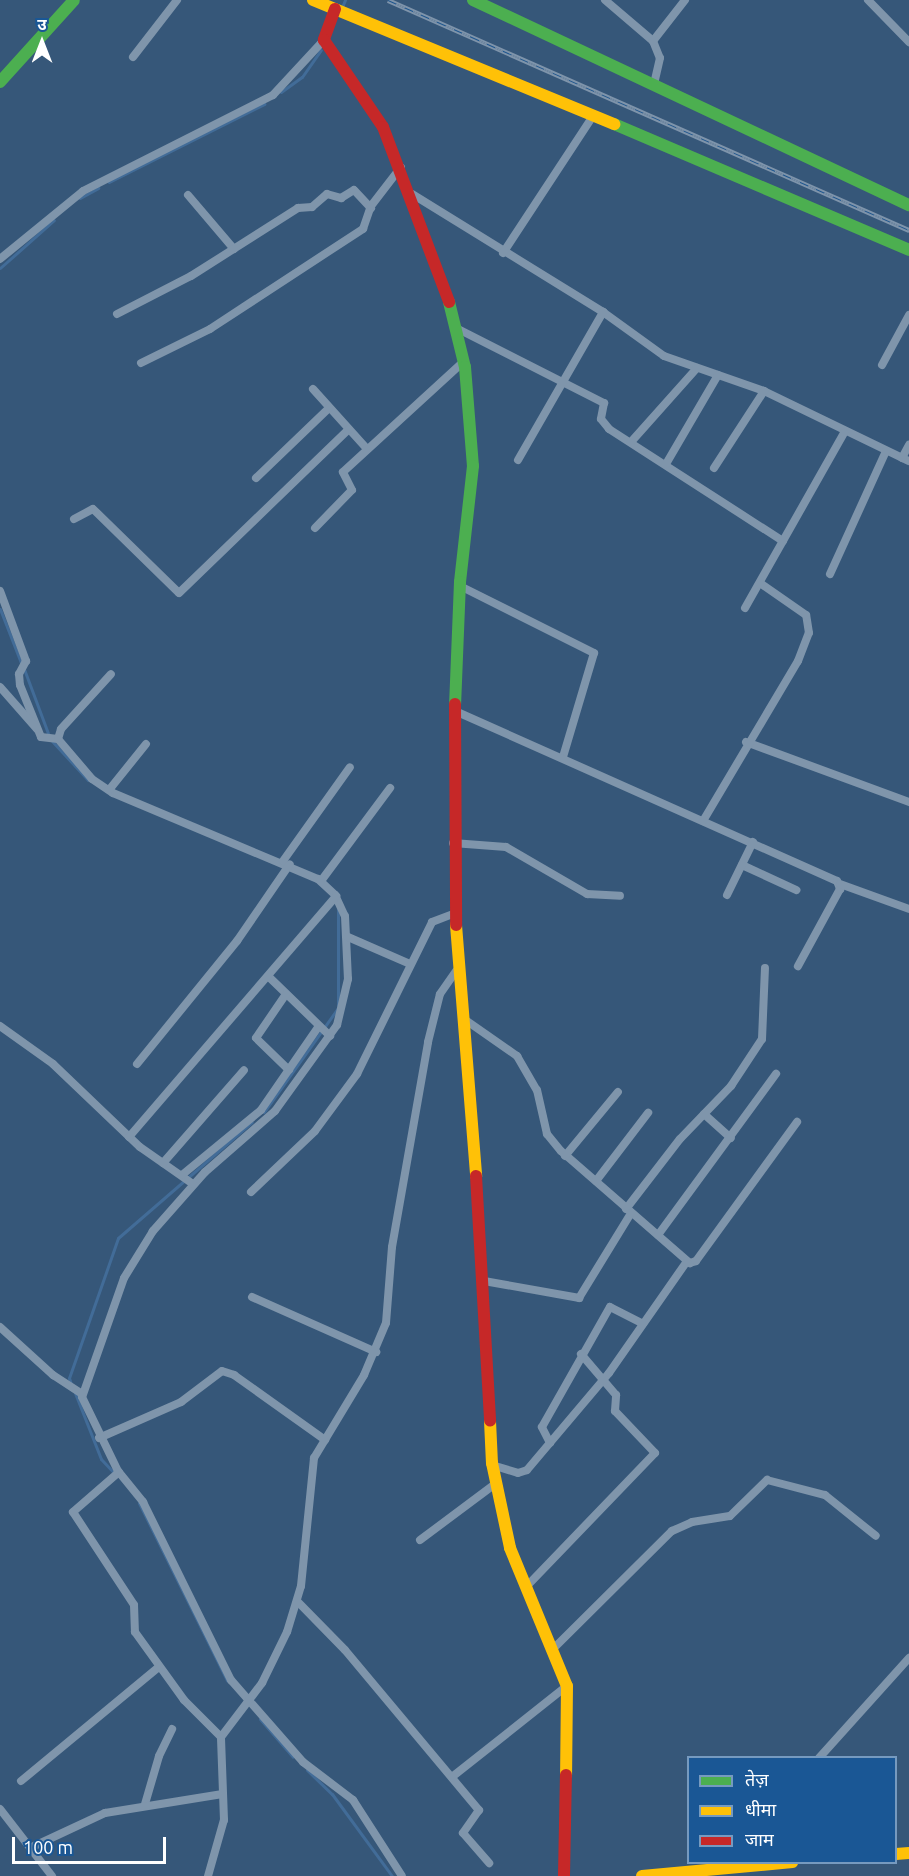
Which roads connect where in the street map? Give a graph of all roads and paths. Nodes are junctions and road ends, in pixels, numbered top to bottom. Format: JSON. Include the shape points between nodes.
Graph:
{"nodes":[{"id":1,"x":74,"y":0,"type":"edge"},
{"id":2,"x":177,"y":0,"type":"edge"},
{"id":3,"x":313,"y":0,"type":"edge"},
{"id":4,"x":473,"y":0,"type":"edge"},
{"id":5,"x":605,"y":0,"type":"edge"},
{"id":6,"x":685,"y":0,"type":"edge"},
{"id":7,"x":868,"y":0,"type":"edge"},
{"id":8,"x":335,"y":9,"type":"junction"},
{"id":9,"x":324,"y":40,"type":"junction"},
{"id":10,"x":652,"y":41,"type":"junction"},
{"id":11,"x":909,"y":42,"type":"edge"},
{"id":12,"x":133,"y":57,"type":"dead end"},
{"id":13,"x":0,"y":82,"type":"edge"},
{"id":14,"x":654,"y":85,"type":"junction"},
{"id":15,"x":592,"y":116,"type":"junction"},
{"id":16,"x":401,"y":167,"type":"junction"},
{"id":17,"x":411,"y":193,"type":"junction"},
{"id":18,"x":188,"y":195,"type":"dead end"},
{"id":19,"x":909,"y":205,"type":"edge"},
{"id":20,"x":371,"y":208,"type":"junction"},
{"id":21,"x":234,"y":249,"type":"junction"},
{"id":22,"x":909,"y":250,"type":"edge"},
{"id":23,"x":504,"y":253,"type":"junction"},
{"id":24,"x":0,"y":259,"type":"edge"},
{"id":25,"x":603,"y":312,"type":"junction"},
{"id":26,"x":117,"y":314,"type":"dead end"},
{"id":27,"x":909,"y":315,"type":"edge"},
{"id":28,"x":458,"y":329,"type":"junction"},
{"id":29,"x":464,"y":361,"type":"junction"},
{"id":30,"x":141,"y":363,"type":"dead end"},
{"id":31,"x":882,"y":365,"type":"dead end"},
{"id":32,"x":697,"y":368,"type":"junction"},
{"id":33,"x":718,"y":375,"type":"junction"},
{"id":34,"x":564,"y":384,"type":"junction"},
{"id":35,"x":313,"y":389,"type":"dead end"},
{"id":36,"x":765,"y":391,"type":"junction"},
{"id":37,"x":329,"y":408,"type":"junction"},
{"id":38,"x":348,"y":430,"type":"junction"},
{"id":39,"x":844,"y":433,"type":"junction"},
{"id":40,"x":631,"y":442,"type":"junction"},
{"id":41,"x":909,"y":445,"type":"edge"},
{"id":42,"x":367,"y":449,"type":"junction"},
{"id":43,"x":886,"y":452,"type":"junction"},
{"id":44,"x":518,"y":460,"type":"dead end"},
{"id":45,"x":906,"y":460,"type":"edge"},
{"id":46,"x":666,"y":464,"type":"junction"},
{"id":47,"x":714,"y":468,"type":"dead end"},
{"id":48,"x":256,"y":478,"type":"dead end"},
{"id":49,"x":74,"y":519,"type":"dead end"},
{"id":50,"x":315,"y":528,"type":"dead end"},
{"id":51,"x":783,"y":541,"type":"junction"},
{"id":52,"x":830,"y":574,"type":"dead end"},
{"id":53,"x":760,"y":583,"type":"junction"},
{"id":54,"x":460,"y":586,"type":"junction"},
{"id":55,"x":0,"y":591,"type":"edge"},
{"id":56,"x":745,"y":608,"type":"dead end"},
{"id":57,"x":111,"y":674,"type":"dead end"},
{"id":58,"x":0,"y":687,"type":"edge"},
{"id":59,"x":455,"y":711,"type":"junction"},
{"id":60,"x":38,"y":729,"type":"junction"},
{"id":61,"x":57,"y":738,"type":"junction"},
{"id":62,"x":747,"y":742,"type":"junction"},
{"id":63,"x":146,"y":744,"type":"dead end"},
{"id":64,"x":563,"y":757,"type":"junction"},
{"id":65,"x":350,"y":766,"type":"dead end"},
{"id":66,"x":390,"y":788,"type":"dead end"},
{"id":67,"x":109,"y":790,"type":"junction"},
{"id":68,"x":909,"y":802,"type":"edge"},
{"id":69,"x":703,"y":820,"type":"junction"},
{"id":70,"x":753,"y":842,"type":"junction"},
{"id":71,"x":453,"y":843,"type":"junction"},
{"id":72,"x":742,"y":865,"type":"junction"},
{"id":73,"x":287,"y":866,"type":"junction"},
{"id":74,"x":321,"y":881,"type":"junction"},
{"id":75,"x":840,"y":884,"type":"junction"},
{"id":76,"x":796,"y":891,"type":"dead end"},
{"id":77,"x":727,"y":895,"type":"dead end"},
{"id":78,"x":620,"y":896,"type":"dead end"},
{"id":79,"x":334,"y":898,"type":"junction"},
{"id":80,"x":909,"y":909,"type":"edge"},
{"id":81,"x":453,"y":914,"type":"junction"},
{"id":82,"x":348,"y":938,"type":"junction"},
{"id":83,"x":410,"y":964,"type":"junction"},
{"id":84,"x":798,"y":966,"type":"dead end"},
{"id":85,"x":765,"y":968,"type":"dead end"},
{"id":86,"x":456,"y":971,"type":"junction"},
{"id":87,"x":269,"y":977,"type":"junction"},
{"id":88,"x":286,"y":994,"type":"junction"},
{"id":89,"x":464,"y":1019,"type":"junction"},
{"id":90,"x":0,"y":1026,"type":"edge"},
{"id":91,"x":324,"y":1030,"type":"junction"},
{"id":92,"x":136,"y":1064,"type":"dead end"},
{"id":93,"x":289,"y":1070,"type":"junction"},
{"id":94,"x":244,"y":1071,"type":"dead end"},
{"id":95,"x":776,"y":1074,"type":"dead end"},
{"id":96,"x":618,"y":1092,"type":"dead end"},
{"id":97,"x":648,"y":1113,"type":"dead end"},
{"id":98,"x":704,"y":1114,"type":"junction"},
{"id":99,"x":797,"y":1122,"type":"dead end"},
{"id":100,"x":129,"y":1137,"type":"junction"},
{"id":101,"x":731,"y":1138,"type":"junction"},
{"id":102,"x":565,"y":1156,"type":"junction"},
{"id":103,"x":162,"y":1163,"type":"junction"},
{"id":104,"x":188,"y":1180,"type":"junction"},
{"id":105,"x":596,"y":1181,"type":"junction"},
{"id":106,"x":251,"y":1192,"type":"dead end"},
{"id":107,"x":629,"y":1211,"type":"junction"},
{"id":108,"x":658,"y":1235,"type":"junction"},
{"id":109,"x":687,"y":1261,"type":"junction"},
{"id":110,"x":484,"y":1281,"type":"junction"},
{"id":111,"x":252,"y":1297,"type":"dead end"},
{"id":112,"x":643,"y":1324,"type":"junction"},
{"id":113,"x":0,"y":1327,"type":"edge"},
{"id":114,"x":376,"y":1352,"type":"junction"},
{"id":115,"x":581,"y":1354,"type":"junction"},
{"id":116,"x":604,"y":1379,"type":"junction"},
{"id":117,"x":77,"y":1391,"type":"junction"},
{"id":118,"x":99,"y":1438,"type":"junction"},
{"id":119,"x":325,"y":1440,"type":"junction"},
{"id":120,"x":550,"y":1443,"type":"junction"},
{"id":121,"x":492,"y":1465,"type":"junction"},
{"id":122,"x":115,"y":1475,"type":"junction"},
{"id":123,"x":495,"y":1484,"type":"junction"},
{"id":124,"x":876,"y":1536,"type":"dead end"},
{"id":125,"x":420,"y":1540,"type":"dead end"},
{"id":126,"x":526,"y":1587,"type":"junction"},
{"id":127,"x":298,"y":1602,"type":"junction"},
{"id":128,"x":554,"y":1648,"type":"junction"},
{"id":129,"x":909,"y":1658,"type":"edge"},
{"id":130,"x":159,"y":1667,"type":"junction"},
{"id":131,"x":567,"y":1686,"type":"junction"},
{"id":132,"x":247,"y":1701,"type":"junction"},
{"id":133,"x":172,"y":1729,"type":"dead end"},
{"id":134,"x":221,"y":1737,"type":"junction"},
{"id":135,"x":821,"y":1756,"type":"edge"},
{"id":136,"x":452,"y":1777,"type":"junction"},
{"id":137,"x":21,"y":1781,"type":"dead end"},
{"id":138,"x":222,"y":1794,"type":"junction"},
{"id":139,"x":146,"y":1804,"type":"junction"},
{"id":140,"x":0,"y":1809,"type":"edge"},
{"id":141,"x":30,"y":1848,"type":"junction"},
{"id":142,"x":489,"y":1863,"type":"dead end"},
{"id":143,"x":771,"y":1864,"type":"edge"},
{"id":144,"x":728,"y":1866,"type":"edge"},
{"id":145,"x":661,"y":1875,"type":"edge"},
{"id":146,"x":52,"y":1876,"type":"edge"},
{"id":147,"x":208,"y":1876,"type":"edge"},
{"id":148,"x":402,"y":1876,"type":"edge"},
{"id":149,"x":564,"y":1876,"type":"edge"},
{"id":150,"x":642,"y":1876,"type":"edge"}],
"edges":[{"from":1,"to":13,"type":"street"},
{"from":2,"to":12,"type":"street"},
{"from":3,"to":8,"type":"street"},
{"from":4,"to":14,"type":"street"},
{"from":5,"to":10,"type":"street"},
{"from":6,"to":10,"type":"street"},
{"from":7,"to":11,"type":"street"},
{"from":8,"to":9,"type":"street"},
{"from":8,"to":15,"type":"street"},
{"from":9,"to":16,"type":"street","via":[[383,127]]},
{"from":9,"to":24,"type":"street","via":[[273,95],[83,191]]},
{"from":10,"to":14,"type":"street","via":[[660,58]]},
{"from":14,"to":19,"type":"street"},
{"from":15,"to":22,"type":"street"},
{"from":15,"to":23,"type":"street"},
{"from":16,"to":17,"type":"street"},
{"from":16,"to":20,"type":"street"},
{"from":17,"to":23,"type":"street"},
{"from":17,"to":28,"type":"street"},
{"from":18,"to":21,"type":"street"},
{"from":20,"to":21,"type":"street","via":[[354,190],[341,198],[327,194]]},
{"from":20,"to":30,"type":"street","via":[[363,229],[304,270],[210,329]]},
{"from":21,"to":26,"type":"street"},
{"from":23,"to":25,"type":"street"},
{"from":25,"to":32,"type":"street","via":[[657,351]]},
{"from":25,"to":34,"type":"street"},
{"from":27,"to":31,"type":"street"},
{"from":28,"to":29,"type":"street"},
{"from":28,"to":34,"type":"street"},
{"from":29,"to":42,"type":"street"},
{"from":29,"to":54,"type":"street","via":[[473,466]]},
{"from":32,"to":33,"type":"street"},
{"from":32,"to":40,"type":"street"},
{"from":33,"to":36,"type":"street"},
{"from":33,"to":46,"type":"street"},
{"from":34,"to":40,"type":"street","via":[[605,404],[601,421]]},
{"from":34,"to":44,"type":"street"},
{"from":35,"to":37,"type":"street"},
{"from":36,"to":39,"type":"street"},
{"from":36,"to":47,"type":"street"},
{"from":37,"to":38,"type":"street"},
{"from":37,"to":48,"type":"street"},
{"from":38,"to":42,"type":"street"},
{"from":38,"to":49,"type":"street","via":[[179,593],[93,509]]},
{"from":39,"to":43,"type":"street"},
{"from":39,"to":51,"type":"street"},
{"from":40,"to":46,"type":"street"},
{"from":41,"to":45,"type":"street"},
{"from":42,"to":50,"type":"street","via":[[342,473],[351,491]]},
{"from":43,"to":45,"type":"street"},
{"from":43,"to":52,"type":"street"},
{"from":46,"to":51,"type":"street"},
{"from":51,"to":53,"type":"street"},
{"from":53,"to":56,"type":"street"},
{"from":53,"to":62,"type":"street","via":[[806,615],[809,625],[798,661]]},
{"from":54,"to":59,"type":"street"},
{"from":54,"to":64,"type":"street","via":[[594,653]]},
{"from":55,"to":60,"type":"street","via":[[23,668],[20,685]]},
{"from":57,"to":61,"type":"street"},
{"from":58,"to":60,"type":"street"},
{"from":59,"to":64,"type":"street"},
{"from":59,"to":71,"type":"street"},
{"from":60,"to":61,"type":"street","via":[[46,738]]},
{"from":61,"to":67,"type":"street","via":[[92,779]]},
{"from":62,"to":68,"type":"street"},
{"from":62,"to":69,"type":"street"},
{"from":63,"to":67,"type":"street"},
{"from":64,"to":69,"type":"street"},
{"from":65,"to":73,"type":"street"},
{"from":66,"to":74,"type":"street"},
{"from":67,"to":73,"type":"street"},
{"from":69,"to":70,"type":"street"},
{"from":70,"to":72,"type":"street"},
{"from":70,"to":75,"type":"street"},
{"from":71,"to":78,"type":"street","via":[[511,849],[587,894]]},
{"from":71,"to":81,"type":"street"},
{"from":72,"to":76,"type":"street"},
{"from":72,"to":77,"type":"street"},
{"from":73,"to":74,"type":"street"},
{"from":73,"to":92,"type":"street","via":[[237,941]]},
{"from":74,"to":79,"type":"street"},
{"from":75,"to":80,"type":"street"},
{"from":75,"to":84,"type":"street"},
{"from":79,"to":82,"type":"street"},
{"from":79,"to":87,"type":"street"},
{"from":81,"to":83,"type":"street","via":[[434,919]]},
{"from":81,"to":86,"type":"street"},
{"from":82,"to":83,"type":"street"},
{"from":82,"to":91,"type":"street","via":[[346,1000]]},
{"from":83,"to":106,"type":"street","via":[[357,1074],[315,1131]]},
{"from":85,"to":98,"type":"street","via":[[762,1039],[731,1086]]},
{"from":86,"to":89,"type":"street"},
{"from":86,"to":114,"type":"street","via":[[440,994],[428,1042],[392,1247],[388,1309]]},
{"from":87,"to":88,"type":"street"},
{"from":87,"to":100,"type":"street"},
{"from":88,"to":91,"type":"street"},
{"from":88,"to":93,"type":"street","via":[[256,1038]]},
{"from":89,"to":102,"type":"street","via":[[517,1056],[537,1090],[547,1134]]},
{"from":89,"to":110,"type":"street"},
{"from":90,"to":100,"type":"street","via":[[53,1064]]},
{"from":91,"to":93,"type":"street"},
{"from":91,"to":104,"type":"street","via":[[275,1111]]},
{"from":93,"to":104,"type":"street","via":[[261,1110]]},
{"from":94,"to":103,"type":"street"},
{"from":95,"to":101,"type":"street"},
{"from":96,"to":102,"type":"street"},
{"from":97,"to":105,"type":"street"},
{"from":98,"to":101,"type":"street"},
{"from":98,"to":107,"type":"street"},
{"from":99,"to":109,"type":"street","via":[[696,1261]]},
{"from":100,"to":103,"type":"street"},
{"from":101,"to":108,"type":"street"},
{"from":102,"to":105,"type":"street"},
{"from":103,"to":104,"type":"street"},
{"from":104,"to":117,"type":"street","via":[[124,1278]]},
{"from":105,"to":107,"type":"street"},
{"from":107,"to":108,"type":"street"},
{"from":107,"to":110,"type":"street","via":[[579,1298]]},
{"from":108,"to":109,"type":"street"},
{"from":109,"to":112,"type":"street"},
{"from":110,"to":121,"type":"street"},
{"from":111,"to":114,"type":"street"},
{"from":112,"to":115,"type":"street","via":[[611,1305]]},
{"from":112,"to":116,"type":"street"},
{"from":113,"to":117,"type":"street"},
{"from":114,"to":119,"type":"street"},
{"from":115,"to":116,"type":"street"},
{"from":115,"to":120,"type":"street","via":[[542,1426]]},
{"from":116,"to":120,"type":"street"},
{"from":116,"to":126,"type":"street","via":[[617,1397],[615,1411],[655,1453]]},
{"from":117,"to":118,"type":"street"},
{"from":118,"to":119,"type":"street","via":[[181,1402],[222,1371],[234,1375]]},
{"from":118,"to":122,"type":"street"},
{"from":119,"to":127,"type":"street","via":[[310,1474]]},
{"from":120,"to":121,"type":"street","via":[[522,1472]]},
{"from":121,"to":123,"type":"street"},
{"from":122,"to":130,"type":"street","via":[[73,1512],[134,1605],[135,1632]]},
{"from":122,"to":132,"type":"street","via":[[143,1502],[229,1677]]},
{"from":123,"to":125,"type":"street"},
{"from":123,"to":126,"type":"street","via":[[502,1520]]},
{"from":124,"to":128,"type":"street","via":[[825,1495],[767,1480],[730,1516],[692,1522],[672,1531]]},
{"from":126,"to":128,"type":"street"},
{"from":127,"to":132,"type":"street","via":[[262,1683]]},
{"from":127,"to":136,"type":"street"},
{"from":128,"to":131,"type":"street"},
{"from":129,"to":135,"type":"street"},
{"from":130,"to":134,"type":"street","via":[[194,1713]]},
{"from":130,"to":137,"type":"street"},
{"from":131,"to":136,"type":"street"},
{"from":131,"to":149,"type":"street"},
{"from":132,"to":134,"type":"street"},
{"from":132,"to":148,"type":"street","via":[[303,1762],[353,1800]]},
{"from":133,"to":139,"type":"street","via":[[155,1765]]},
{"from":134,"to":138,"type":"street"},
{"from":136,"to":142,"type":"street","via":[[480,1812],[463,1833]]},
{"from":138,"to":139,"type":"street"},
{"from":138,"to":147,"type":"street","via":[[222,1826]]},
{"from":139,"to":141,"type":"street","via":[[76,1823]]},
{"from":140,"to":141,"type":"street"},
{"from":141,"to":146,"type":"street"},
{"from":143,"to":144,"type":"street"},
{"from":144,"to":145,"type":"street"},
{"from":145,"to":150,"type":"street"}]}
